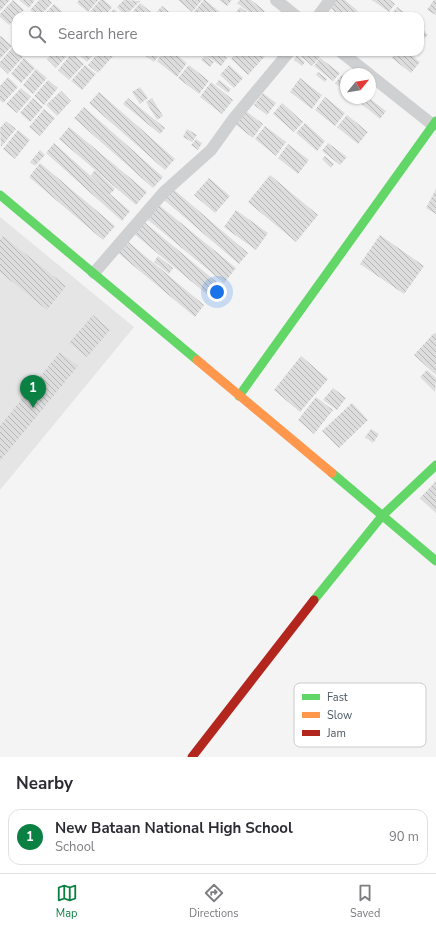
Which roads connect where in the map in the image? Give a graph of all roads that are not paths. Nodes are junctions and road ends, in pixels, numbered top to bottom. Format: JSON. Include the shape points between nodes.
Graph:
{"nodes":[{"id":1,"x":276,"y":0,"type":"edge"},
{"id":2,"x":330,"y":0,"type":"edge"},
{"id":3,"x":291,"y":12,"type":"edge"},
{"id":4,"x":321,"y":12,"type":"edge"},
{"id":5,"x":286,"y":56,"type":"edge"},
{"id":6,"x":346,"y":56,"type":"edge"},
{"id":7,"x":360,"y":68,"type":"edge"},
{"id":8,"x":376,"y":80,"type":"edge"},
{"id":9,"x":434,"y":123,"type":"edge"},
{"id":10,"x":0,"y":195,"type":"edge"},
{"id":11,"x":94,"y":273,"type":"junction"},
{"id":12,"x":239,"y":396,"type":"junction"},
{"id":13,"x":436,"y":465,"type":"edge"},
{"id":14,"x":382,"y":516,"type":"junction"},
{"id":15,"x":436,"y":561,"type":"edge"},
{"id":16,"x":192,"y":757,"type":"edge"}],
"edges":[{"from":1,"to":3,"type":"street"},
{"from":2,"to":4,"type":"street"},
{"from":5,"to":11,"type":"street","via":[[211,150],[164,192]]},
{"from":6,"to":7,"type":"street"},
{"from":8,"to":9,"type":"street"},
{"from":9,"to":12,"type":"street"},
{"from":10,"to":11,"type":"street"},
{"from":11,"to":12,"type":"street"},
{"from":12,"to":14,"type":"street"},
{"from":13,"to":14,"type":"street"},
{"from":14,"to":15,"type":"street"},
{"from":14,"to":16,"type":"street"}]}
